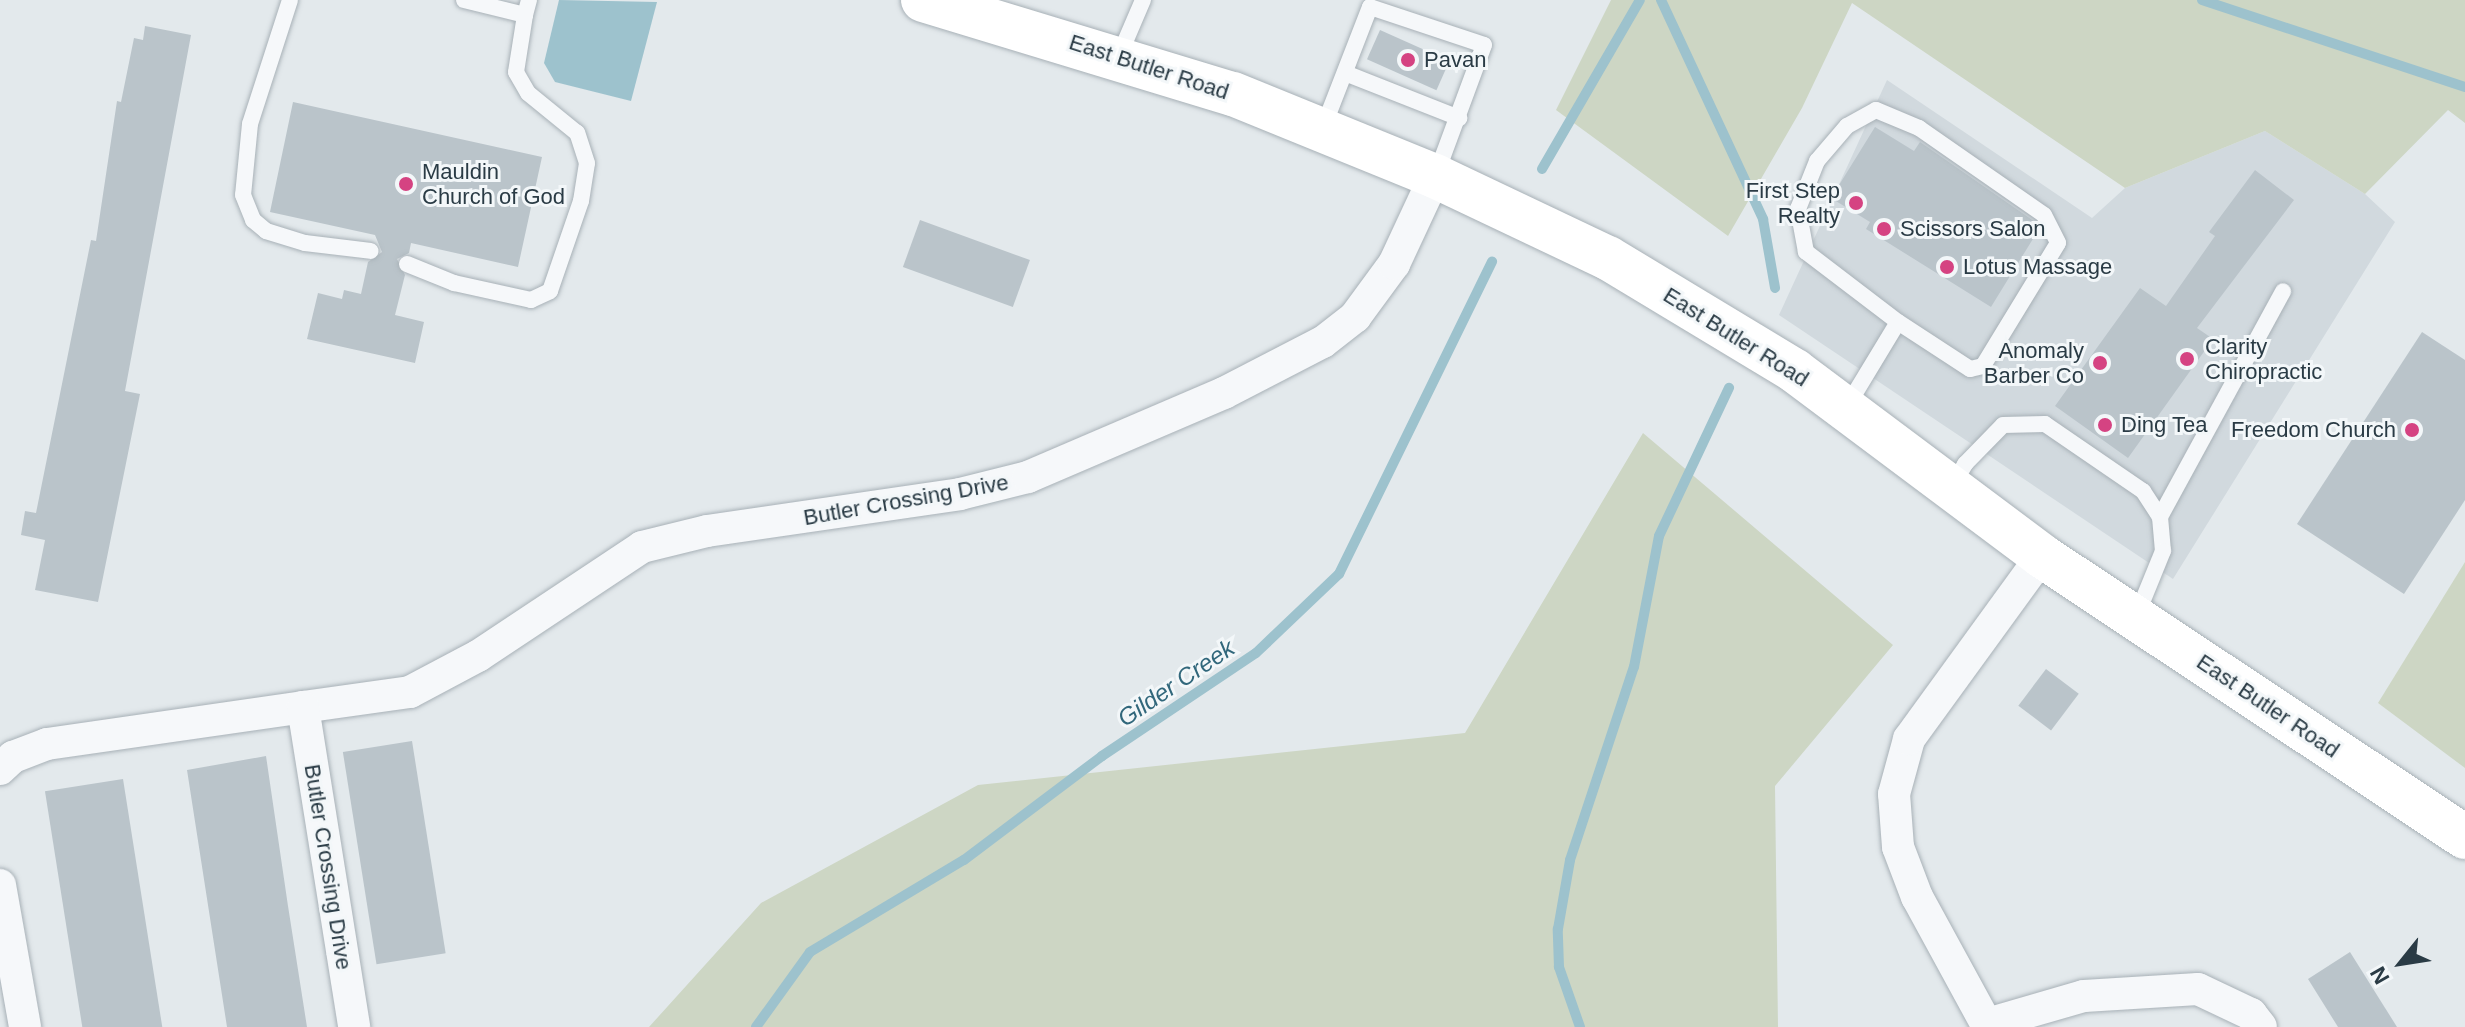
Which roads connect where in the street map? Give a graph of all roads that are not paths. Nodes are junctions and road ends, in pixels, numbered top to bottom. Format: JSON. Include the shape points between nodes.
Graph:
{"nodes":[{"id":1,"x":290,"y":0,"type":"edge"},
{"id":2,"x":464,"y":0,"type":"edge"},
{"id":3,"x":923,"y":0,"type":"edge"},
{"id":4,"x":1143,"y":0,"type":"edge"},
{"id":5,"x":527,"y":8,"type":"edge"},
{"id":6,"x":1119,"y":56,"type":"junction"},
{"id":7,"x":1345,"y":73,"type":"junction"},
{"id":8,"x":1459,"y":118,"type":"junction"},
{"id":9,"x":1322,"y":129,"type":"junction"},
{"id":10,"x":1435,"y":176,"type":"junction"},
{"id":11,"x":371,"y":251,"type":"dead end"},
{"id":12,"x":407,"y":264,"type":"dead end"},
{"id":13,"x":2283,"y":291,"type":"dead end"},
{"id":14,"x":1898,"y":322,"type":"junction"},
{"id":15,"x":1846,"y":409,"type":"junction"},
{"id":16,"x":1951,"y":488,"type":"junction"},
{"id":17,"x":2160,"y":517,"type":"junction"},
{"id":18,"x":2042,"y":556,"type":"junction"},
{"id":19,"x":2135,"y":619,"type":"junction"},
{"id":20,"x":303,"y":707,"type":"junction"},
{"id":21,"x":0,"y":769,"type":"edge"},
{"id":22,"x":2465,"y":837,"type":"edge"},
{"id":23,"x":0,"y":885,"type":"edge"},
{"id":24,"x":1988,"y":1026,"type":"edge"},
{"id":25,"x":25,"y":1027,"type":"edge"},
{"id":26,"x":354,"y":1027,"type":"edge"},
{"id":27,"x":2261,"y":1027,"type":"edge"}],
"edges":[{"from":1,"to":11,"type":"lane","via":[[250,124],[243,195],[253,220],[266,231],[305,243]]},
{"from":2,"to":5,"type":"lane"},
{"from":3,"to":6,"type":"main road","name":"East Butler Road"},
{"from":4,"to":6,"type":"lane"},
{"from":5,"to":12,"type":"lane","via":[[516,72],[528,93],[577,133],[587,163],[581,201],[550,291],[531,300],[454,283]]},
{"from":6,"to":9,"type":"main road","name":"East Butler Road"},
{"from":7,"to":8,"type":"lane"},
{"from":7,"to":8,"type":"lane","via":[[1370,7],[1484,45]]},
{"from":7,"to":9,"type":"lane"},
{"from":8,"to":10,"type":"lane"},
{"from":9,"to":10,"type":"main road","name":"East Butler Road"},
{"from":10,"to":15,"type":"main road","name":"East Butler Road","via":[[1608,258],[1785,364]]},
{"from":10,"to":20,"type":"street","name":"Butler Crossing Drive","via":[[1394,264],[1355,317],[1323,342],[1224,393],[1095,451],[1014,480],[960,494],[707,531],[642,547],[478,656],[410,692]]},
{"from":13,"to":17,"type":"lane"},
{"from":14,"to":14,"type":"lane","via":[[1806,252],[1798,209],[1817,161],[1847,126],[1876,110],[1919,128],[2044,215],[2058,243],[1983,366],[1970,369]]},
{"from":14,"to":15,"type":"lane"},
{"from":15,"to":16,"type":"main road","name":"East Butler Road"},
{"from":16,"to":17,"type":"lane","via":[[1965,464],[2003,425],[2045,424],[2143,491]]},
{"from":16,"to":18,"type":"main road","name":"East Butler Road"},
{"from":17,"to":19,"type":"lane","via":[[2163,551]]},
{"from":18,"to":19,"type":"main road","name":"East Butler Road"},
{"from":18,"to":24,"type":"street","via":[[1909,739],[1891,815],[1917,897]]},
{"from":19,"to":22,"type":"main road","name":"East Butler Road"},
{"from":20,"to":21,"type":"street","name":"Butler Crossing Drive","via":[[47,744],[13,757]]},
{"from":20,"to":26,"type":"street","name":"Butler Crossing Drive"},
{"from":23,"to":25,"type":"street"},
{"from":24,"to":27,"type":"street","via":[[2084,996],[2198,989],[2251,1014]]}]}
